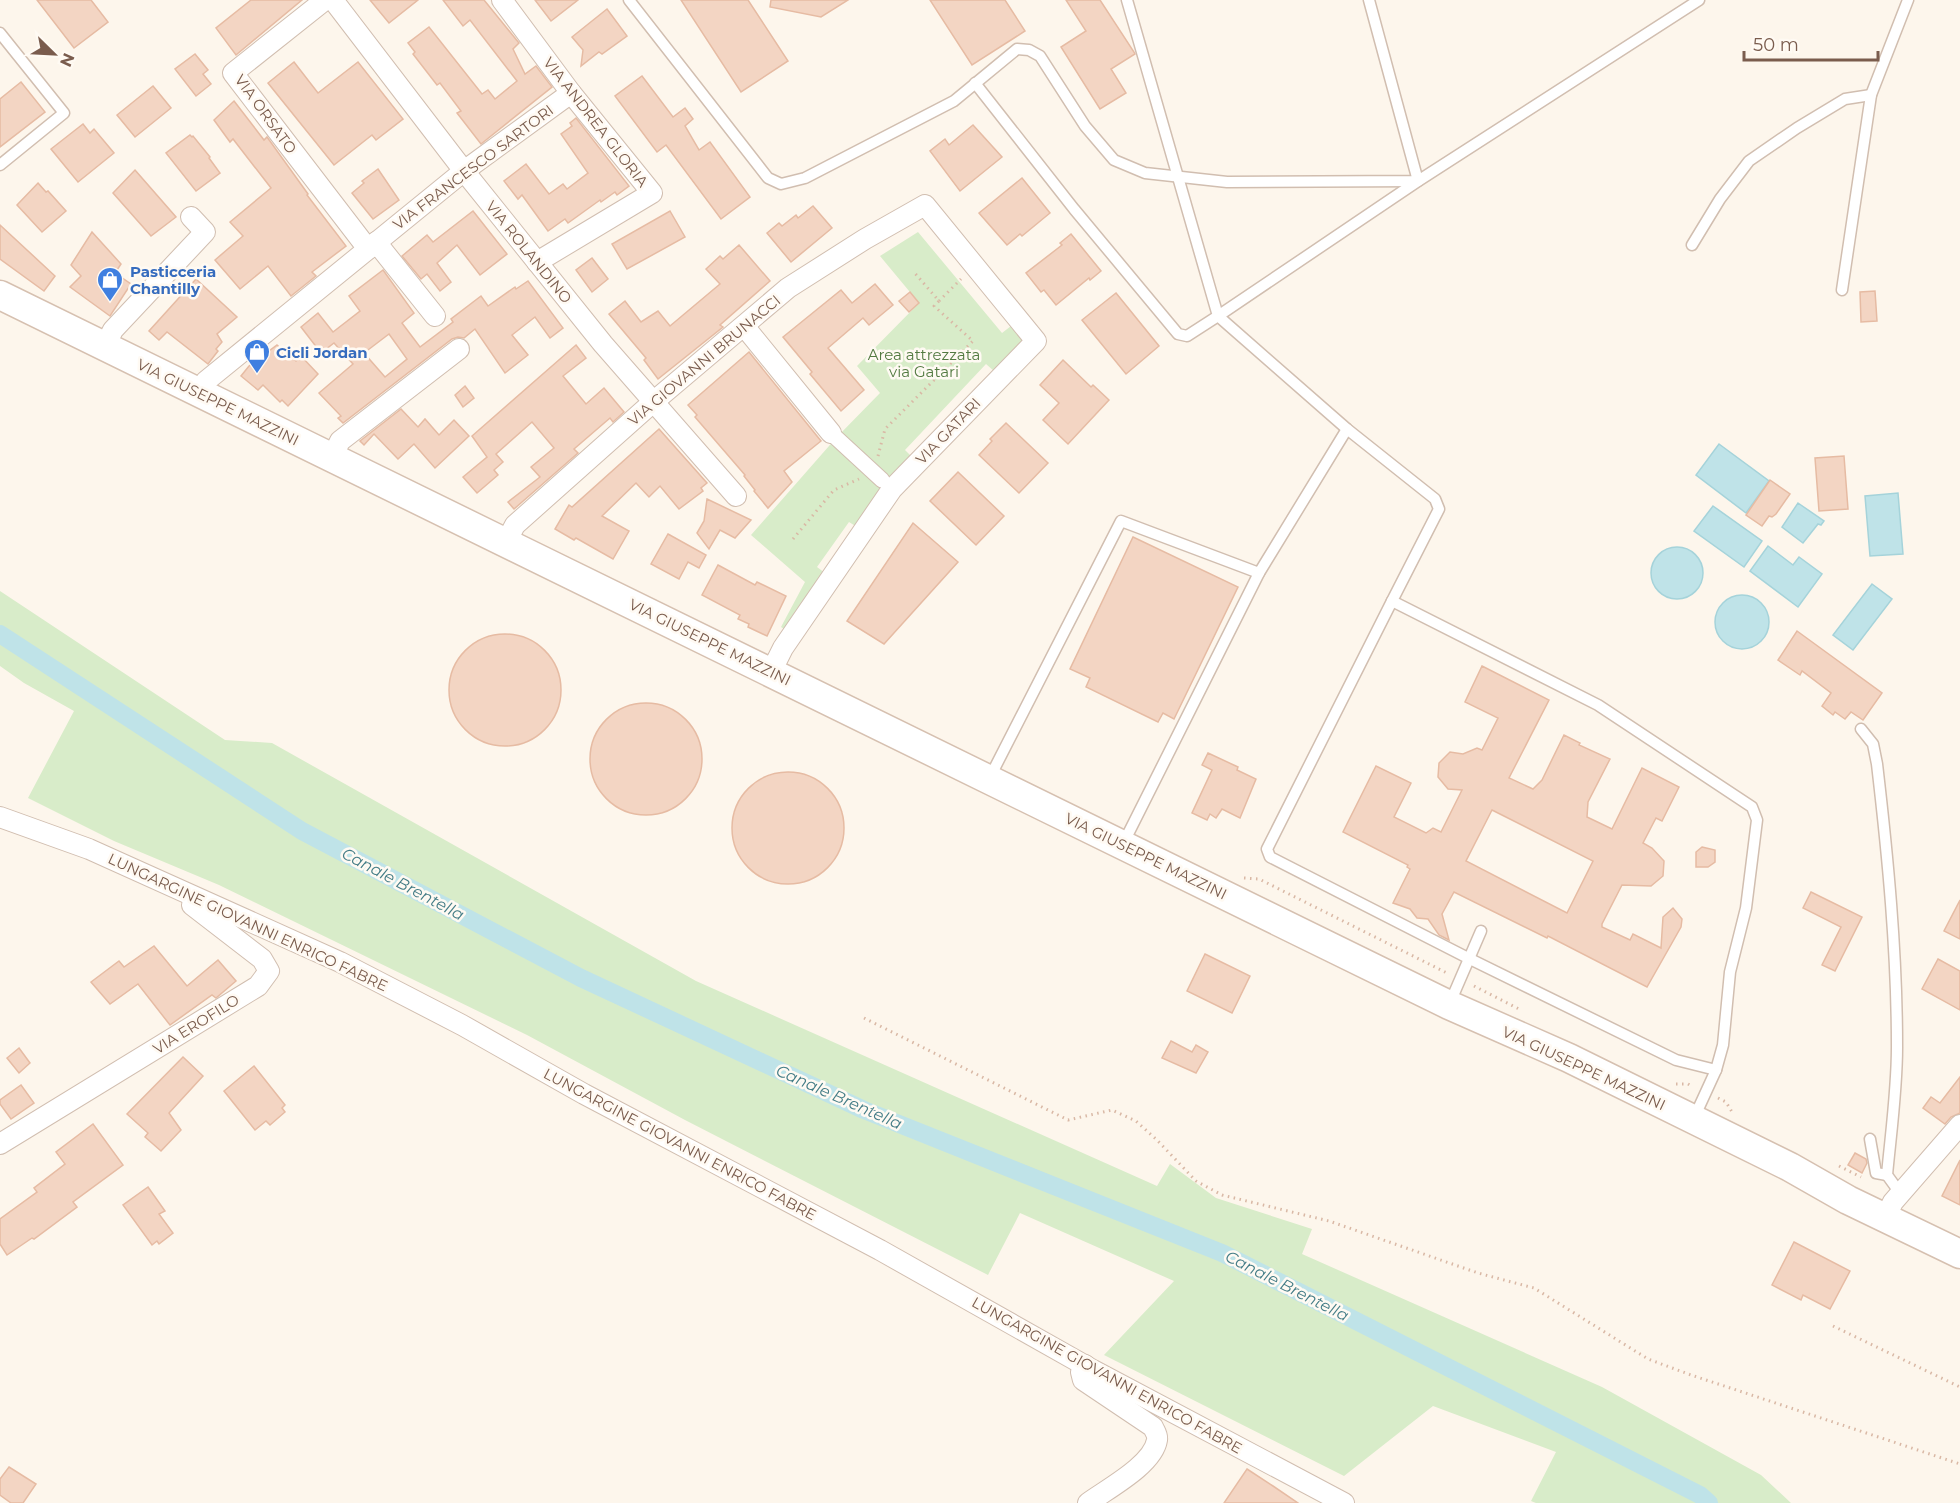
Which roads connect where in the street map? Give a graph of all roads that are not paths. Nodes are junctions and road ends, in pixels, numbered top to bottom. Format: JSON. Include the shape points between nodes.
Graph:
{"nodes":[{"id":1,"x":325,"y":0,"type":"edge"},
{"id":2,"x":333,"y":0,"type":"edge"},
{"id":3,"x":502,"y":0,"type":"edge"},
{"id":4,"x":629,"y":0,"type":"edge"},
{"id":5,"x":1127,"y":0,"type":"edge"},
{"id":6,"x":1369,"y":0,"type":"edge"},
{"id":7,"x":1699,"y":0,"type":"edge"},
{"id":8,"x":1908,"y":0,"type":"edge"},
{"id":9,"x":0,"y":33,"type":"edge"},
{"id":10,"x":975,"y":82,"type":"junction"},
{"id":11,"x":571,"y":93,"type":"junction"},
{"id":12,"x":1871,"y":95,"type":"junction"},
{"id":13,"x":0,"y":165,"type":"edge"},
{"id":14,"x":464,"y":171,"type":"junction"},
{"id":15,"x":1179,"y":177,"type":"junction"},
{"id":16,"x":1418,"y":182,"type":"junction"},
{"id":17,"x":925,"y":204,"type":"joint"},
{"id":18,"x":191,"y":217,"type":"dead end"},
{"id":19,"x":372,"y":245,"type":"junction"},
{"id":20,"x":1692,"y":245,"type":"dead end"},
{"id":21,"x":537,"y":262,"type":"junction"},
{"id":22,"x":1842,"y":290,"type":"dead end"},
{"id":23,"x":0,"y":295,"type":"edge"},
{"id":24,"x":435,"y":316,"type":"dead end"},
{"id":25,"x":1218,"y":316,"type":"junction"},
{"id":26,"x":744,"y":326,"type":"junction"},
{"id":27,"x":105,"y":346,"type":"junction"},
{"id":28,"x":459,"y":349,"type":"dead end"},
{"id":29,"x":200,"y":394,"type":"junction"},
{"id":30,"x":652,"y":403,"type":"junction"},
{"id":31,"x":1347,"y":429,"type":"junction"},
{"id":32,"x":831,"y":433,"type":"joint"},
{"id":33,"x":332,"y":458,"type":"junction"},
{"id":34,"x":883,"y":480,"type":"junction"},
{"id":35,"x":736,"y":496,"type":"dead end"},
{"id":36,"x":506,"y":543,"type":"junction"},
{"id":37,"x":1259,"y":573,"type":"junction"},
{"id":38,"x":1392,"y":601,"type":"junction"},
{"id":39,"x":771,"y":672,"type":"junction"},
{"id":40,"x":1862,"y":729,"type":"dead end"},
{"id":41,"x":989,"y":778,"type":"junction"},
{"id":42,"x":0,"y":817,"type":"edge"},
{"id":43,"x":1122,"y":844,"type":"junction"},
{"id":44,"x":164,"y":884,"type":"junction"},
{"id":45,"x":1481,"y":931,"type":"dead end"},
{"id":46,"x":1470,"y":959,"type":"junction"},
{"id":47,"x":1449,"y":1005,"type":"junction"},
{"id":48,"x":1716,"y":1070,"type":"junction"},
{"id":49,"x":1693,"y":1119,"type":"junction"},
{"id":50,"x":1960,"y":1125,"type":"edge"},
{"id":51,"x":1870,"y":1138,"type":"dead end"},
{"id":52,"x":0,"y":1144,"type":"edge"},
{"id":53,"x":1887,"y":1175,"type":"junction"},
{"id":54,"x":1900,"y":1193,"type":"junction"},
{"id":55,"x":1885,"y":1218,"type":"junction"},
{"id":56,"x":1960,"y":1254,"type":"edge"},
{"id":57,"x":1085,"y":1365,"type":"junction"},
{"id":58,"x":1088,"y":1503,"type":"edge"},
{"id":59,"x":1344,"y":1503,"type":"edge"}],
"edges":[{"from":1,"to":19,"type":"street","name":"VIA ORSATO","via":[[233,73]]},
{"from":2,"to":14,"type":"street","name":"VIA ROLANDINO"},
{"from":3,"to":11,"type":"street","name":"VIA ANDREA GLORIA"},
{"from":4,"to":10,"type":"lane","via":[[768,178],[781,184],[805,178],[954,101]]},
{"from":5,"to":15,"type":"lane"},
{"from":6,"to":16,"type":"lane"},
{"from":7,"to":16,"type":"lane"},
{"from":8,"to":12,"type":"lane"},
{"from":9,"to":13,"type":"lane","via":[[64,113]]},
{"from":10,"to":15,"type":"lane","via":[[1017,49],[1029,50],[1040,56],[1085,126],[1114,160],[1144,173]]},
{"from":10,"to":25,"type":"lane","via":[[1178,334],[1187,336]]},
{"from":11,"to":14,"type":"street","name":"VIA FRANCESCO SARTORI"},
{"from":11,"to":21,"type":"street","name":"VIA ANDREA GLORIA","via":[[652,193]]},
{"from":12,"to":20,"type":"lane","via":[[1845,99],[1749,161]]},
{"from":12,"to":22,"type":"lane"},
{"from":14,"to":19,"type":"street","name":"VIA FRANCESCO SARTORI"},
{"from":14,"to":21,"type":"street","name":"VIA ROLANDINO"},
{"from":15,"to":16,"type":"lane","via":[[1227,182]]},
{"from":15,"to":25,"type":"lane"},
{"from":16,"to":25,"type":"lane"},
{"from":17,"to":26,"type":"street","name":"VIA GIOVANNI BRUNACCI","via":[[788,288]]},
{"from":17,"to":34,"type":"street","name":"VIA GATARI","via":[[1036,341]]},
{"from":18,"to":27,"type":"street","via":[[205,232],[113,330]]},
{"from":19,"to":24,"type":"street"},
{"from":19,"to":29,"type":"street","name":"VIA FRANCESCO SARTORI","via":[[206,381]]},
{"from":21,"to":30,"type":"street","name":"VIA ROLANDINO"},
{"from":23,"to":27,"type":"main road","name":"VIA GIUSEPPE MAZZINI"},
{"from":25,"to":31,"type":"lane"},
{"from":26,"to":30,"type":"street","name":"VIA GIOVANNI BRUNACCI"},
{"from":26,"to":32,"type":"street"},
{"from":27,"to":29,"type":"main road","name":"VIA GIUSEPPE MAZZINI"},
{"from":28,"to":33,"type":"street","via":[[340,441]]},
{"from":29,"to":33,"type":"main road","name":"VIA GIUSEPPE MAZZINI"},
{"from":30,"to":35,"type":"street","name":"VIA ROLANDINO"},
{"from":30,"to":36,"type":"street","name":"VIA GIOVANNI BRUNACCI","via":[[515,525]]},
{"from":31,"to":37,"type":"lane"},
{"from":31,"to":38,"type":"lane","via":[[1436,499],[1439,509]]},
{"from":32,"to":34,"type":"street"},
{"from":33,"to":36,"type":"main road","name":"VIA GIUSEPPE MAZZINI"},
{"from":34,"to":39,"type":"street","name":"VIA GATARI"},
{"from":36,"to":39,"type":"main road","name":"VIA GIUSEPPE MAZZINI"},
{"from":37,"to":41,"type":"lane","via":[[1121,521]]},
{"from":37,"to":43,"type":"lane"},
{"from":38,"to":46,"type":"lane","via":[[1267,849],[1270,858]]},
{"from":38,"to":48,"type":"lane","via":[[1598,705],[1752,807],[1757,820],[1746,908],[1730,972],[1723,1045]]},
{"from":39,"to":41,"type":"main road","name":"VIA GIUSEPPE MAZZINI"},
{"from":40,"to":53,"type":"lane","via":[[1873,744],[1877,764],[1890,887],[1897,1047]]},
{"from":41,"to":43,"type":"main road","name":"VIA GIUSEPPE MAZZINI"},
{"from":42,"to":44,"type":"street","name":"LUNGARGINE GIOVANNI ENRICO FABRE","via":[[89,849]]},
{"from":43,"to":47,"type":"main road","name":"VIA GIUSEPPE MAZZINI"},
{"from":44,"to":52,"type":"street","name":"VIA EROFILO","via":[[262,959],[269,971],[258,986]]},
{"from":44,"to":57,"type":"street","name":"LUNGARGINE GIOVANNI ENRICO FABRE","via":[[340,962],[462,1025]]},
{"from":45,"to":46,"type":"lane"},
{"from":46,"to":47,"type":"lane"},
{"from":46,"to":48,"type":"lane","via":[[1676,1060]]},
{"from":47,"to":49,"type":"main road","name":"VIA GIUSEPPE MAZZINI"},
{"from":48,"to":49,"type":"lane"},
{"from":49,"to":55,"type":"main road","name":"VIA GIUSEPPE MAZZINI"},
{"from":50,"to":54,"type":"street"},
{"from":51,"to":53,"type":"lane","via":[[1876,1173]]},
{"from":53,"to":54,"type":"lane"},
{"from":54,"to":55,"type":"street"},
{"from":55,"to":56,"type":"main road","name":"VIA GIUSEPPE MAZZINI"},
{"from":57,"to":58,"type":"street","via":[[1083,1380],[1153,1427],[1158,1437],[1142,1465]]},
{"from":57,"to":59,"type":"street","name":"LUNGARGINE GIOVANNI ENRICO FABRE"}]}
